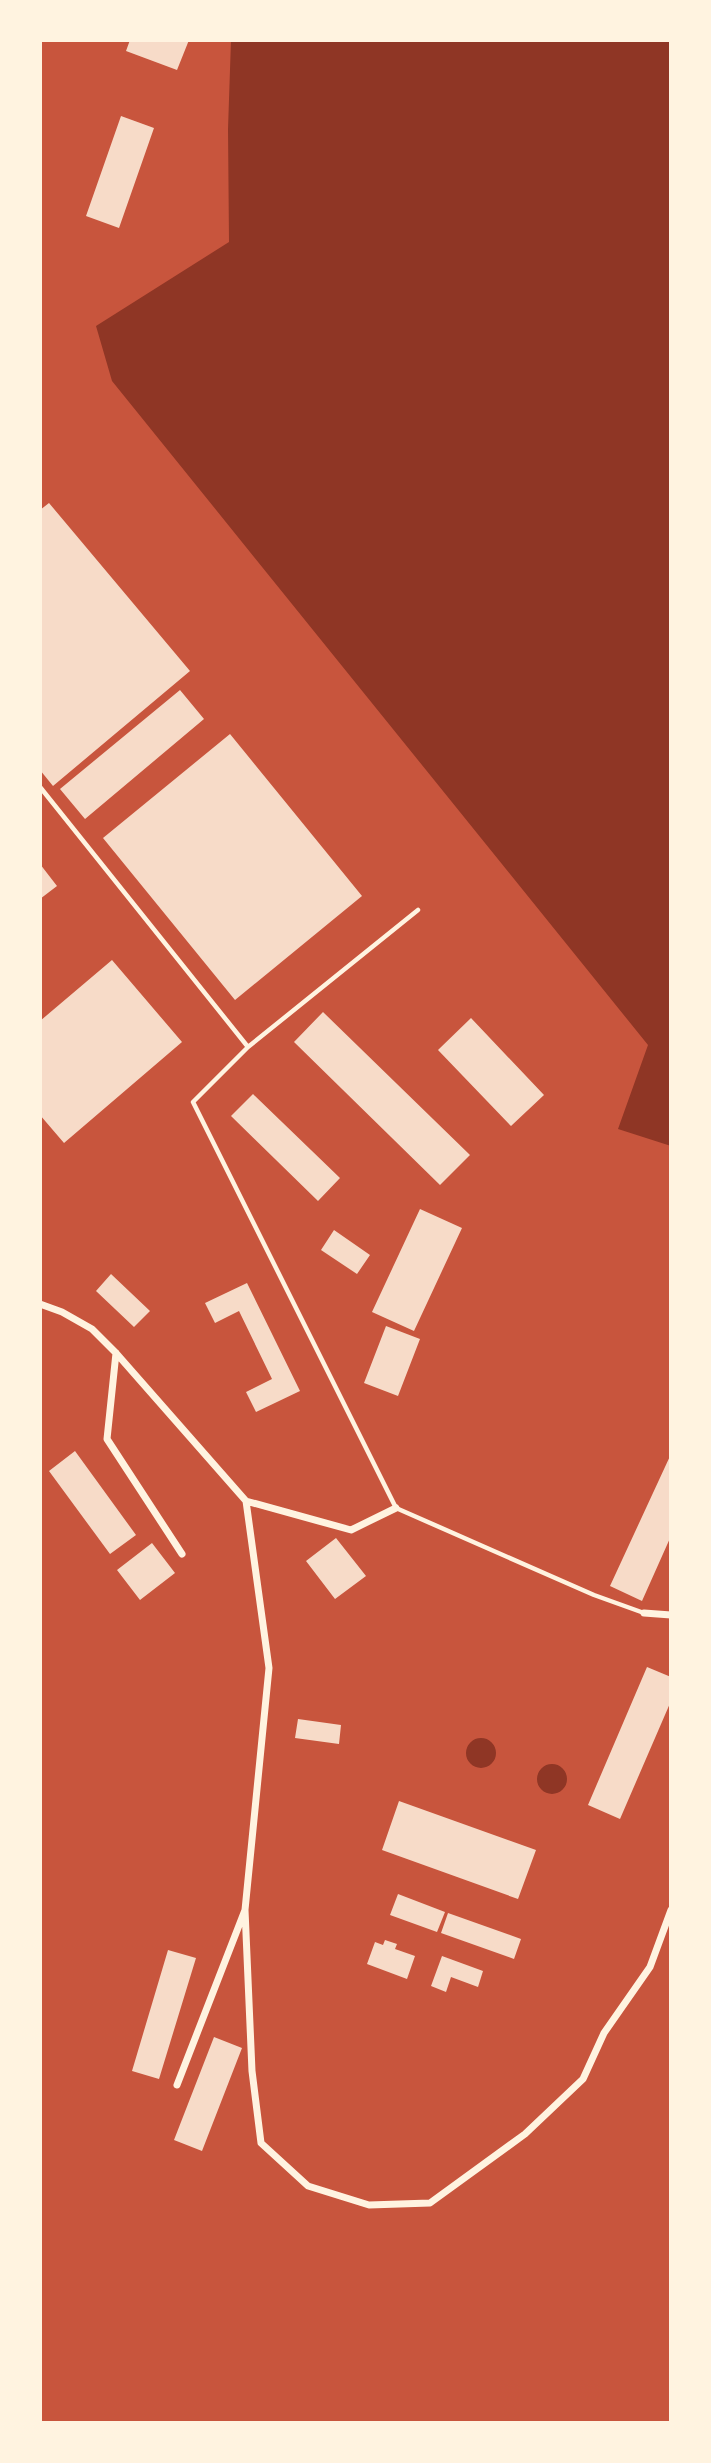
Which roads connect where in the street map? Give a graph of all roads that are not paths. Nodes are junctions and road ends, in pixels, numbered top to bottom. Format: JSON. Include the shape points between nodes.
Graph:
{"nodes":[{"id":1,"x":40,"y":787,"type":"edge"},
{"id":2,"x":418,"y":910,"type":"dead end"},
{"id":3,"x":248,"y":1047,"type":"junction"},
{"id":4,"x":40,"y":1304,"type":"edge"},
{"id":5,"x":116,"y":1353,"type":"junction"},
{"id":6,"x":246,"y":1501,"type":"junction"},
{"id":7,"x":396,"y":1508,"type":"junction"},
{"id":8,"x":182,"y":1554,"type":"dead end"},
{"id":9,"x":644,"y":1613,"type":"joint"},
{"id":10,"x":671,"y":1615,"type":"edge"},
{"id":11,"x":245,"y":1910,"type":"junction"},
{"id":12,"x":671,"y":1910,"type":"edge"},
{"id":13,"x":177,"y":2085,"type":"dead end"}],
"edges":[{"from":1,"to":3,"type":"lane"},
{"from":2,"to":3,"type":"lane"},
{"from":3,"to":7,"type":"lane","via":[[193,1102]]},
{"from":4,"to":5,"type":"street","via":[[92,1329]]},
{"from":5,"to":6,"type":"street"},
{"from":5,"to":8,"type":"street","via":[[107,1439]]},
{"from":6,"to":7,"type":"street","via":[[351,1531]]},
{"from":6,"to":11,"type":"street","via":[[269,1668]]},
{"from":7,"to":9,"type":"lane"},
{"from":9,"to":10,"type":"street"},
{"from":11,"to":12,"type":"street","via":[[252,2071],[261,2143],[308,2186],[369,2205],[430,2203],[525,2134],[583,2079],[604,2033],[650,1967]]},
{"from":11,"to":13,"type":"street"}]}
